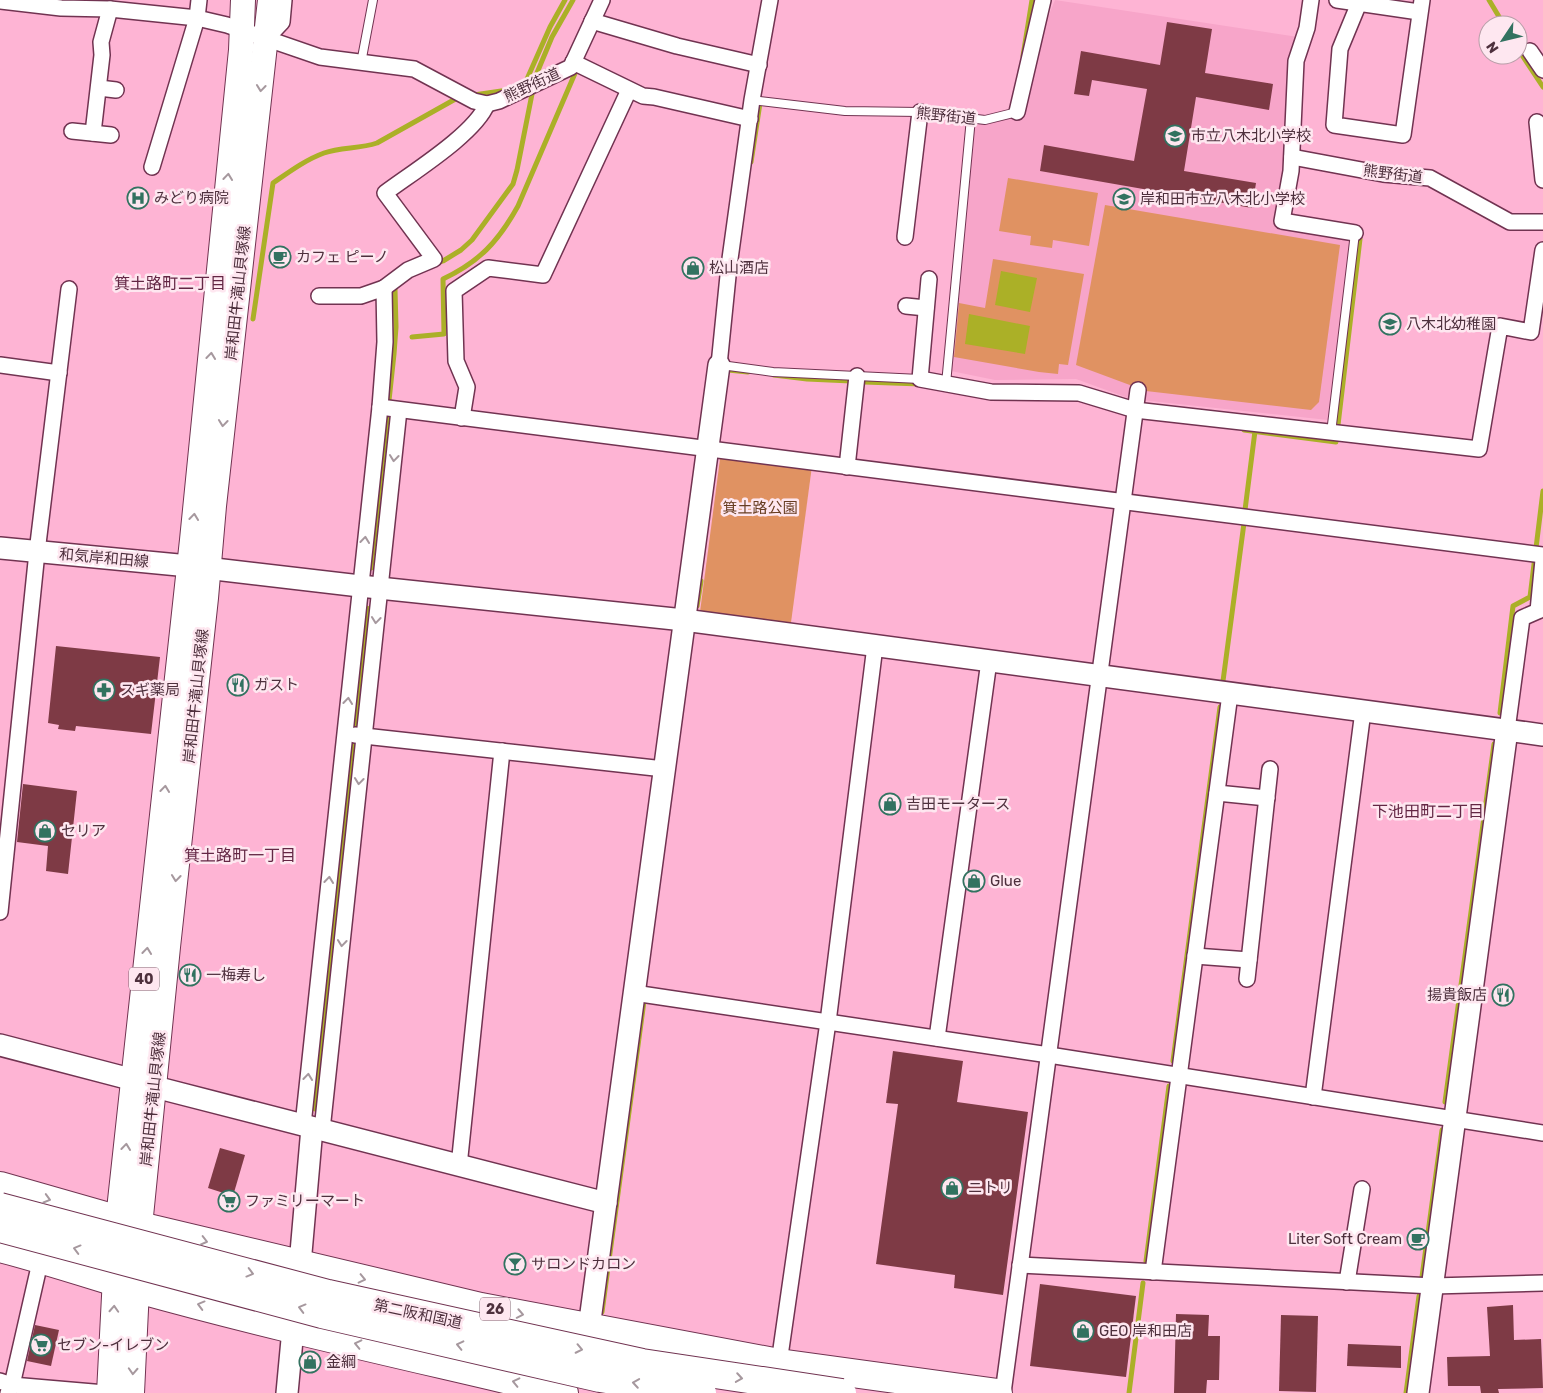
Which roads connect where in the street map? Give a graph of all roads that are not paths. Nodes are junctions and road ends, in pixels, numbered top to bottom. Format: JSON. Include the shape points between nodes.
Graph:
{"nodes":[{"id":1,"x":199,"y":0,"type":"edge"},
{"id":2,"x":243,"y":0,"type":"edge"},
{"id":3,"x":270,"y":0,"type":"edge"},
{"id":4,"x":284,"y":0,"type":"edge"},
{"id":5,"x":373,"y":0,"type":"edge"},
{"id":6,"x":602,"y":0,"type":"edge"},
{"id":7,"x":770,"y":0,"type":"edge"},
{"id":8,"x":1043,"y":0,"type":"edge"},
{"id":9,"x":1311,"y":0,"type":"edge"},
{"id":10,"x":1337,"y":0,"type":"edge"},
{"id":11,"x":0,"y":1,"type":"edge"},
{"id":12,"x":1359,"y":3,"type":"junction"},
{"id":13,"x":1421,"y":6,"type":"edge"},
{"id":14,"x":110,"y":10,"type":"junction"},
{"id":15,"x":197,"y":18,"type":"junction"},
{"id":16,"x":592,"y":21,"type":"junction"},
{"id":17,"x":243,"y":31,"type":"junction"},
{"id":18,"x":266,"y":39,"type":"junction"},
{"id":19,"x":573,"y":62,"type":"junction"},
{"id":20,"x":361,"y":64,"type":"junction"},
{"id":21,"x":759,"y":65,"type":"junction"},
{"id":22,"x":99,"y":88,"type":"junction"},
{"id":23,"x":116,"y":90,"type":"dead end"},
{"id":24,"x":629,"y":90,"type":"junction"},
{"id":25,"x":752,"y":100,"type":"junction"},
{"id":26,"x":487,"y":104,"type":"junction"},
{"id":27,"x":920,"y":112,"type":"junction"},
{"id":28,"x":1017,"y":112,"type":"joint"},
{"id":29,"x":971,"y":118,"type":"junction"},
{"id":30,"x":750,"y":120,"type":"junction"},
{"id":31,"x":1537,"y":122,"type":"dead end"},
{"id":32,"x":72,"y":131,"type":"dead end"},
{"id":33,"x":93,"y":133,"type":"junction"},
{"id":34,"x":111,"y":135,"type":"dead end"},
{"id":35,"x":1292,"y":157,"type":"junction"},
{"id":36,"x":152,"y":167,"type":"dead end"},
{"id":37,"x":1543,"y":180,"type":"edge"},
{"id":38,"x":1543,"y":222,"type":"edge"},
{"id":39,"x":1355,"y":233,"type":"joint"},
{"id":40,"x":905,"y":237,"type":"dead end"},
{"id":41,"x":1543,"y":250,"type":"edge"},
{"id":42,"x":929,"y":279,"type":"dead end"},
{"id":43,"x":69,"y":288,"type":"dead end"},
{"id":44,"x":384,"y":288,"type":"junction"},
{"id":45,"x":319,"y":296,"type":"dead end"},
{"id":46,"x":906,"y":306,"type":"dead end"},
{"id":47,"x":926,"y":308,"type":"junction"},
{"id":48,"x":719,"y":364,"type":"junction"},
{"id":49,"x":0,"y":365,"type":"edge"},
{"id":50,"x":59,"y":373,"type":"junction"},
{"id":51,"x":857,"y":376,"type":"junction"},
{"id":52,"x":920,"y":379,"type":"junction"},
{"id":53,"x":946,"y":384,"type":"junction"},
{"id":54,"x":1138,"y":390,"type":"dead end"},
{"id":55,"x":389,"y":408,"type":"junction"},
{"id":56,"x":1135,"y":410,"type":"junction"},
{"id":57,"x":462,"y":418,"type":"junction"},
{"id":58,"x":1331,"y":433,"type":"junction"},
{"id":59,"x":708,"y":449,"type":"junction"},
{"id":60,"x":847,"y":467,"type":"junction"},
{"id":61,"x":1123,"y":502,"type":"junction"},
{"id":62,"x":0,"y":548,"type":"edge"},
{"id":63,"x":37,"y":552,"type":"junction"},
{"id":64,"x":1543,"y":555,"type":"edge"},
{"id":65,"x":1543,"y":560,"type":"edge"},
{"id":66,"x":199,"y":567,"type":"junction"},
{"id":67,"x":370,"y":588,"type":"junction"},
{"id":68,"x":1540,"y":612,"type":"edge"},
{"id":69,"x":684,"y":620,"type":"junction"},
{"id":70,"x":875,"y":646,"type":"junction"},
{"id":71,"x":989,"y":661,"type":"junction"},
{"id":72,"x":1100,"y":676,"type":"junction"},
{"id":73,"x":1230,"y":694,"type":"junction"},
{"id":74,"x":1363,"y":711,"type":"junction"},
{"id":75,"x":1507,"y":730,"type":"junction"},
{"id":76,"x":354,"y":734,"type":"junction"},
{"id":77,"x":1543,"y":735,"type":"edge"},
{"id":78,"x":502,"y":751,"type":"junction"},
{"id":79,"x":664,"y":769,"type":"junction"},
{"id":80,"x":1270,"y":769,"type":"dead end"},
{"id":81,"x":7,"y":777,"type":"edge"},
{"id":82,"x":1217,"y":792,"type":"junction"},
{"id":83,"x":1267,"y":798,"type":"junction"},
{"id":84,"x":0,"y":912,"type":"edge"},
{"id":85,"x":1195,"y":956,"type":"junction"},
{"id":86,"x":1249,"y":960,"type":"junction"},
{"id":87,"x":1247,"y":979,"type":"dead end"},
{"id":88,"x":634,"y":993,"type":"junction"},
{"id":89,"x":828,"y":1022,"type":"junction"},
{"id":90,"x":937,"y":1038,"type":"junction"},
{"id":91,"x":0,"y":1045,"type":"edge"},
{"id":92,"x":1049,"y":1055,"type":"junction"},
{"id":93,"x":1180,"y":1076,"type":"junction"},
{"id":94,"x":144,"y":1083,"type":"junction"},
{"id":95,"x":1314,"y":1097,"type":"junction"},
{"id":96,"x":1455,"y":1119,"type":"junction"},
{"id":97,"x":312,"y":1128,"type":"junction"},
{"id":98,"x":1543,"y":1133,"type":"edge"},
{"id":99,"x":459,"y":1166,"type":"junction"},
{"id":100,"x":0,"y":1186,"type":"edge"},
{"id":101,"x":1362,"y":1189,"type":"dead end"},
{"id":102,"x":606,"y":1204,"type":"junction"},
{"id":103,"x":0,"y":1207,"type":"edge"},
{"id":104,"x":130,"y":1222,"type":"junction"},
{"id":105,"x":0,"y":1228,"type":"edge"},
{"id":106,"x":0,"y":1248,"type":"edge"},
{"id":107,"x":41,"y":1258,"type":"junction"},
{"id":108,"x":300,"y":1264,"type":"junction"},
{"id":109,"x":1020,"y":1265,"type":"junction"},
{"id":110,"x":1153,"y":1272,"type":"junction"},
{"id":111,"x":1347,"y":1282,"type":"junction"},
{"id":112,"x":1543,"y":1283,"type":"edge"},
{"id":113,"x":126,"y":1285,"type":"junction"},
{"id":114,"x":1433,"y":1286,"type":"junction"},
{"id":115,"x":589,"y":1328,"type":"junction"},
{"id":116,"x":293,"y":1329,"type":"junction"},
{"id":117,"x":779,"y":1363,"type":"junction"},
{"id":118,"x":6,"y":1386,"type":"edge"},
{"id":119,"x":105,"y":1393,"type":"edge"},
{"id":120,"x":109,"y":1393,"type":"edge"},
{"id":121,"x":132,"y":1393,"type":"edge"},
{"id":122,"x":287,"y":1393,"type":"edge"},
{"id":123,"x":564,"y":1393,"type":"edge"},
{"id":124,"x":702,"y":1393,"type":"edge"},
{"id":125,"x":842,"y":1393,"type":"edge"},
{"id":126,"x":998,"y":1393,"type":"edge"},
{"id":127,"x":1003,"y":1393,"type":"edge"},
{"id":128,"x":1418,"y":1393,"type":"edge"}],
"edges":[{"from":1,"to":15,"type":"street"},
{"from":2,"to":17,"type":"main road","name":"岸和田牛滝山貝塚線","number":"40"},
{"from":3,"to":18,"type":"main road","name":"岸和田牛滝山貝塚線","number":"40"},
{"from":4,"to":18,"type":"street","via":[[282,22]]},
{"from":5,"to":20,"type":"lane"},
{"from":6,"to":16,"type":"street"},
{"from":7,"to":21,"type":"street"},
{"from":8,"to":28,"type":"street"},
{"from":9,"to":35,"type":"street","via":[[1307,28],[1296,61]]},
{"from":10,"to":12,"type":"street"},
{"from":11,"to":14,"type":"street","name":"熊野街道"},
{"from":12,"to":13,"type":"street"},
{"from":12,"to":13,"type":"street","via":[[1340,49],[1334,125],[1403,135]]},
{"from":14,"to":15,"type":"street","name":"熊野街道"},
{"from":14,"to":22,"type":"street","via":[[102,42]]},
{"from":15,"to":17,"type":"street","name":"熊野街道"},
{"from":15,"to":36,"type":"street"},
{"from":16,"to":19,"type":"street"},
{"from":16,"to":21,"type":"street","via":[[677,46]]},
{"from":17,"to":18,"type":"street","name":"熊野街道"},
{"from":66,"to":17,"type":"main road","name":"岸和田牛滝山貝塚線","number":"40","one_way":true},
{"from":18,"to":20,"type":"street","name":"熊野街道","via":[[320,58]]},
{"from":18,"to":66,"type":"main road","name":"岸和田牛滝山貝塚線","number":"40","one_way":true,"via":[[214,506]]},
{"from":19,"to":24,"type":"street","name":"熊野街道"},
{"from":19,"to":26,"type":"street","name":"熊野街道","via":[[571,67]]},
{"from":20,"to":26,"type":"street","name":"熊野街道","via":[[414,69],[474,101]]},
{"from":21,"to":25,"type":"street"},
{"from":22,"to":23,"type":"street"},
{"from":22,"to":33,"type":"street"},
{"from":24,"to":30,"type":"street","name":"熊野街道"},
{"from":24,"to":57,"type":"street","via":[[543,275],[488,268],[454,291],[456,361],[467,386]]},
{"from":25,"to":27,"type":"lane","name":"熊野街道","via":[[845,111]]},
{"from":25,"to":30,"type":"street"},
{"from":26,"to":44,"type":"street","via":[[484,113],[455,142],[386,193],[434,259],[408,270]]},
{"from":27,"to":29,"type":"lane","name":"熊野街道"},
{"from":27,"to":40,"type":"street"},
{"from":28,"to":29,"type":"lane","name":"熊野街道","via":[[985,120]]},
{"from":29,"to":53,"type":"lane"},
{"from":30,"to":48,"type":"street"},
{"from":31,"to":37,"type":"street"},
{"from":32,"to":33,"type":"street"},
{"from":33,"to":34,"type":"street"},
{"from":35,"to":38,"type":"street","name":"熊野街道","via":[[1383,174],[1430,178],[1510,222]]},
{"from":35,"to":39,"type":"street","via":[[1282,221]]},
{"from":39,"to":58,"type":"lane"},
{"from":41,"to":58,"type":"street","via":[[1531,332],[1500,326],[1479,449]]},
{"from":42,"to":47,"type":"street"},
{"from":43,"to":50,"type":"street"},
{"from":44,"to":45,"type":"street","via":[[361,296]]},
{"from":44,"to":55,"type":"street"},
{"from":46,"to":47,"type":"street"},
{"from":47,"to":52,"type":"street"},
{"from":48,"to":51,"type":"lane","via":[[773,372]]},
{"from":48,"to":59,"type":"street"},
{"from":49,"to":50,"type":"street"},
{"from":50,"to":63,"type":"street"},
{"from":51,"to":52,"type":"lane"},
{"from":51,"to":60,"type":"street"},
{"from":52,"to":53,"type":"street"},
{"from":53,"to":56,"type":"street","via":[[991,392],[1079,393]]},
{"from":54,"to":56,"type":"street"},
{"from":55,"to":57,"type":"street"},
{"from":55,"to":67,"type":"street"},
{"from":56,"to":58,"type":"street"},
{"from":56,"to":61,"type":"street"},
{"from":57,"to":59,"type":"street"},
{"from":59,"to":60,"type":"street"},
{"from":59,"to":69,"type":"street"},
{"from":60,"to":61,"type":"street"},
{"from":61,"to":64,"type":"street"},
{"from":61,"to":72,"type":"street"},
{"from":62,"to":63,"type":"street","name":"和気岸和田線"},
{"from":63,"to":66,"type":"street","name":"和気岸和田線"},
{"from":63,"to":81,"type":"street"},
{"from":65,"to":68,"type":"street"},
{"from":66,"to":67,"type":"street","name":"和気岸和田線"},
{"from":66,"to":94,"type":"main road","name":"岸和田牛滝山貝塚線","number":"40","via":[[168,947]]},
{"from":67,"to":69,"type":"street","name":"和気岸和田線"},
{"from":67,"to":76,"type":"street"},
{"from":68,"to":75,"type":"street","via":[[1522,618]]},
{"from":69,"to":70,"type":"street","name":"和気岸和田線"},
{"from":69,"to":79,"type":"street"},
{"from":70,"to":71,"type":"street","name":"和気岸和田線"},
{"from":70,"to":89,"type":"street"},
{"from":71,"to":72,"type":"street","name":"和気岸和田線"},
{"from":71,"to":90,"type":"street"},
{"from":72,"to":73,"type":"street","name":"和気岸和田線"},
{"from":72,"to":92,"type":"street"},
{"from":73,"to":74,"type":"street","name":"和気岸和田線"},
{"from":73,"to":82,"type":"street"},
{"from":74,"to":75,"type":"street","name":"和気岸和田線"},
{"from":74,"to":95,"type":"street"},
{"from":75,"to":77,"type":"street","name":"和気岸和田線"},
{"from":75,"to":96,"type":"street"},
{"from":76,"to":78,"type":"street"},
{"from":76,"to":97,"type":"street"},
{"from":78,"to":79,"type":"street"},
{"from":78,"to":99,"type":"street"},
{"from":79,"to":88,"type":"street"},
{"from":80,"to":83,"type":"street"},
{"from":81,"to":84,"type":"street"},
{"from":82,"to":83,"type":"street"},
{"from":82,"to":85,"type":"street"},
{"from":83,"to":86,"type":"street"},
{"from":85,"to":86,"type":"street"},
{"from":85,"to":93,"type":"street"},
{"from":86,"to":87,"type":"street"},
{"from":88,"to":89,"type":"street"},
{"from":88,"to":102,"type":"street"},
{"from":89,"to":90,"type":"street"},
{"from":89,"to":117,"type":"street"},
{"from":90,"to":92,"type":"street"},
{"from":91,"to":94,"type":"street"},
{"from":92,"to":93,"type":"street"},
{"from":92,"to":109,"type":"street"},
{"from":93,"to":95,"type":"street"},
{"from":93,"to":110,"type":"street"},
{"from":94,"to":97,"type":"street"},
{"from":94,"to":104,"type":"main road","name":"岸和田牛滝山貝塚線","number":"40"},
{"from":95,"to":96,"type":"street"},
{"from":96,"to":98,"type":"street"},
{"from":96,"to":114,"type":"street"},
{"from":97,"to":99,"type":"street"},
{"from":97,"to":108,"type":"street"},
{"from":99,"to":102,"type":"street"},
{"from":100,"to":104,"type":"highway","number":"26","one_way":true},
{"from":101,"to":111,"type":"street"},
{"from":102,"to":115,"type":"street"},
{"from":103,"to":125,"type":"highway","name":"第二阪和国道","number":"26","one_way":true,"bridge":true,"via":[[338,1296],[642,1363]]},
{"from":104,"to":108,"type":"highway","number":"26","one_way":true},
{"from":104,"to":113,"type":"main road","name":"岸和田牛滝山貝塚線","number":"40"},
{"from":124,"to":105,"type":"highway","name":"第二阪和国道","one_way":true,"bridge":true,"via":[[600,1378],[322,1314]]},
{"from":106,"to":107,"type":"highway"},
{"from":107,"to":113,"type":"highway"},
{"from":107,"to":118,"type":"street"},
{"from":108,"to":115,"type":"highway","number":"26","one_way":true,"via":[[481,1307]]},
{"from":109,"to":110,"type":"street"},
{"from":109,"to":127,"type":"street"},
{"from":110,"to":111,"type":"street"},
{"from":111,"to":114,"type":"street"},
{"from":112,"to":114,"type":"street"},
{"from":116,"to":113,"type":"highway","one_way":true},
{"from":120,"to":113,"type":"main road","name":"岸和田牛滝山貝塚線","number":"40","one_way":true},
{"from":113,"to":121,"type":"main road","name":"岸和田牛滝山貝塚線","number":"40","one_way":true},
{"from":114,"to":128,"type":"street"},
{"from":115,"to":117,"type":"highway","number":"26"},
{"from":116,"to":122,"type":"street"},
{"from":123,"to":116,"type":"highway","one_way":true},
{"from":117,"to":126,"type":"highway","number":"26"},
{"from":118,"to":119,"type":"street"}]}
